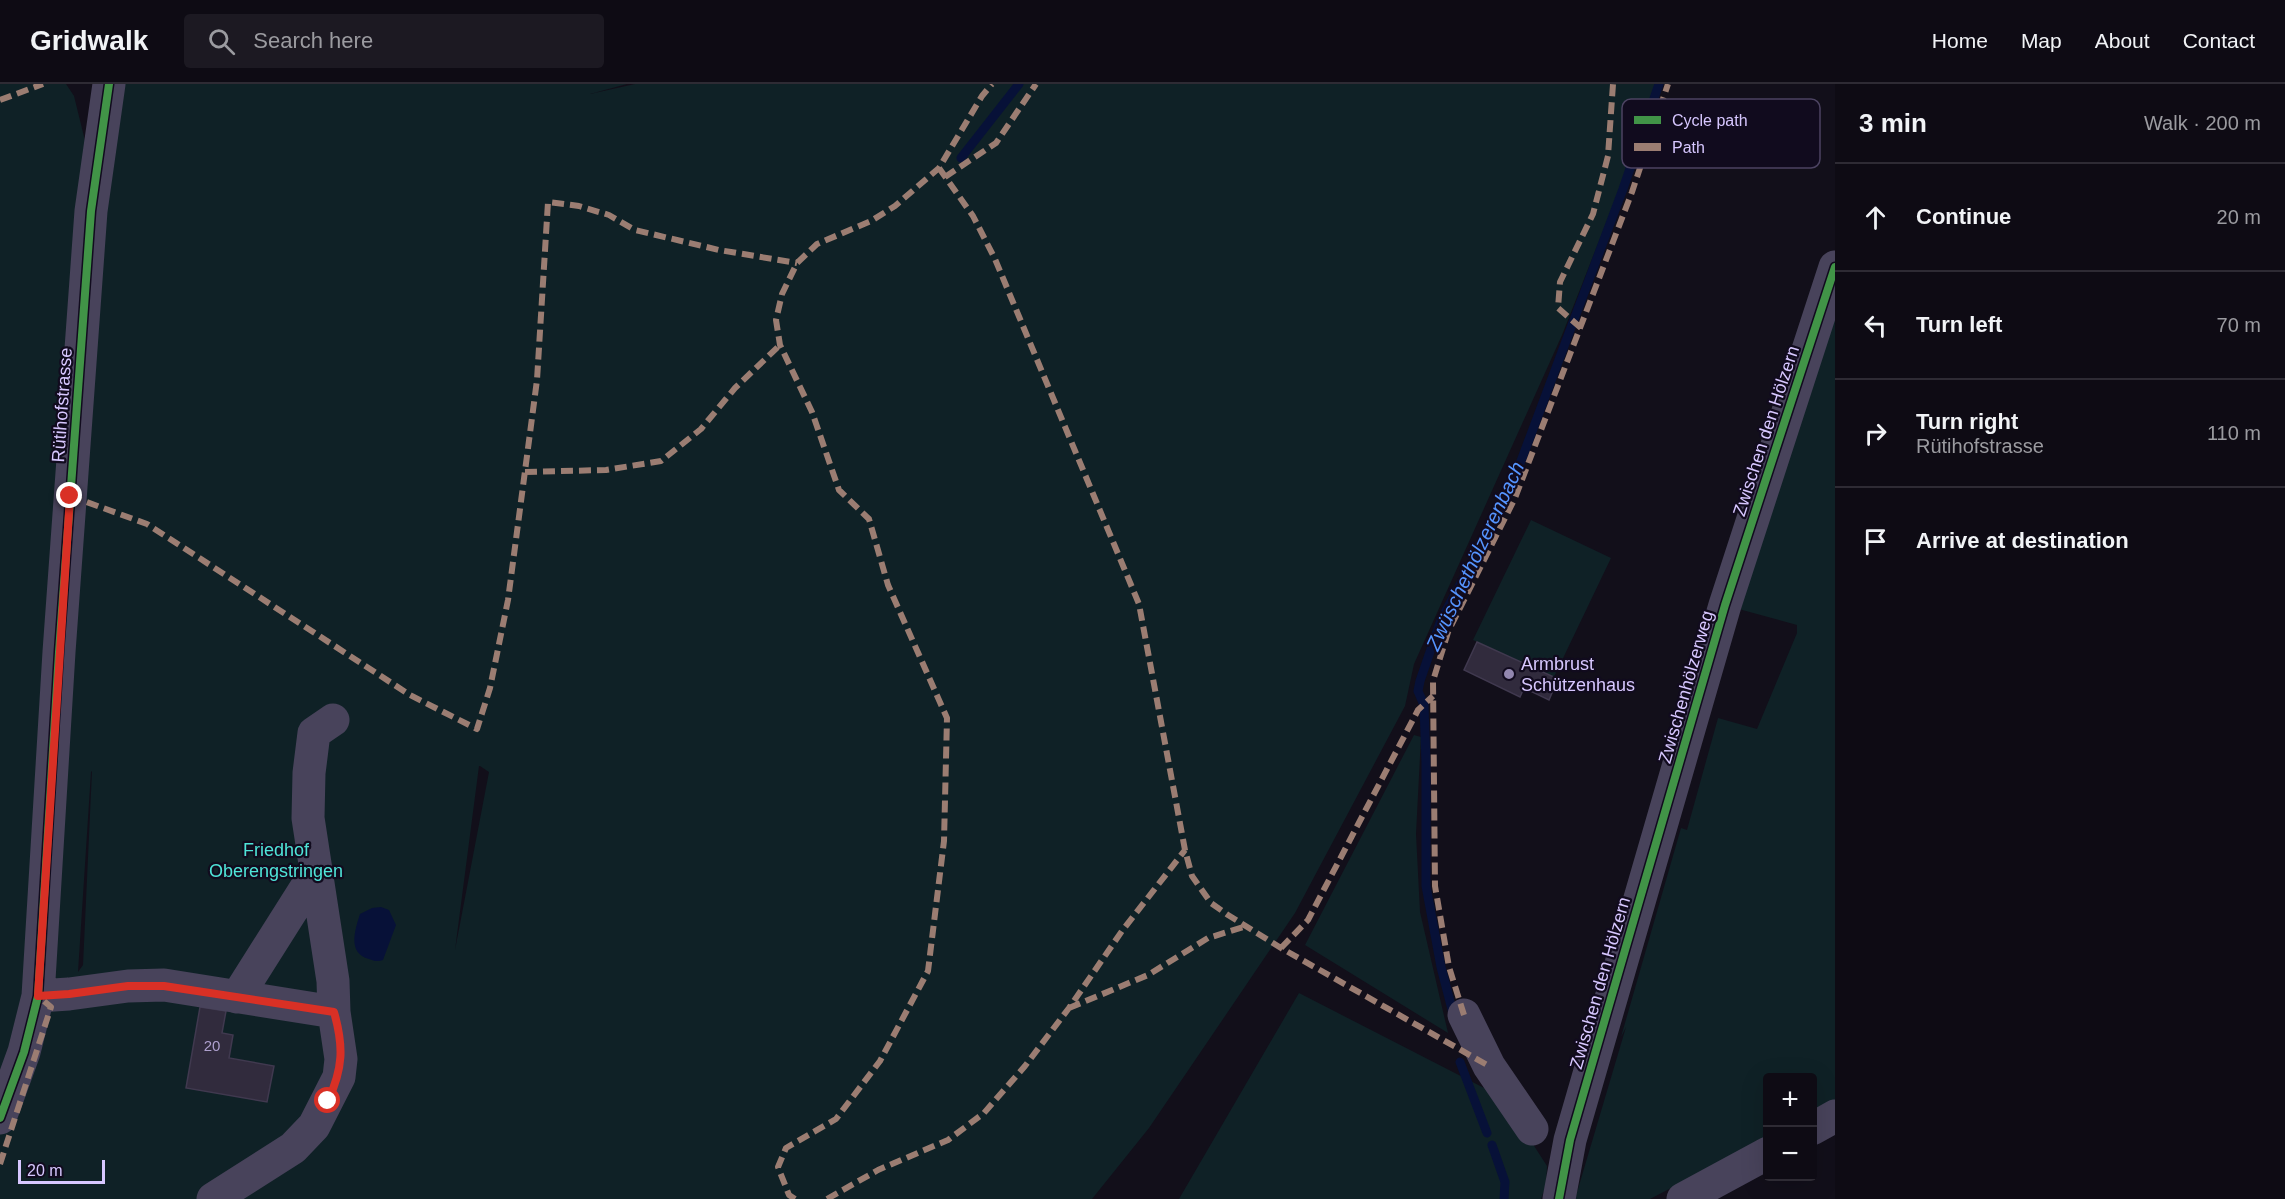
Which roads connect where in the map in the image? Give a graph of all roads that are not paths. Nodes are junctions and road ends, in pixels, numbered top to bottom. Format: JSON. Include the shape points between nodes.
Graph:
{"nodes":[{"id":1,"x":109,"y":84,"type":"edge"},
{"id":2,"x":1835,"y":267,"type":"edge"},
{"id":3,"x":1725,"y":605,"type":"joint"},
{"id":4,"x":333,"y":720,"type":"dead end"},
{"id":5,"x":1675,"y":777,"type":"joint"},
{"id":6,"x":316,"y":872,"type":"junction"},
{"id":7,"x":38,"y":996,"type":"junction"},
{"id":8,"x":237,"y":997,"type":"junction"},
{"id":9,"x":334,"y":1012,"type":"junction"},
{"id":10,"x":1464,"y":1015,"type":"dead end"},
{"id":11,"x":1835,"y":1116,"type":"edge"},
{"id":12,"x":0,"y":1118,"type":"edge"},
{"id":13,"x":1816,"y":1127,"type":"edge"},
{"id":14,"x":1532,"y":1129,"type":"dead end"},
{"id":15,"x":1763,"y":1156,"type":"edge"},
{"id":16,"x":1560,"y":1191,"type":"edge"},
{"id":17,"x":213,"y":1199,"type":"edge"},
{"id":18,"x":1683,"y":1199,"type":"edge"}],
"edges":[{"from":1,"to":7,"type":"street","name":"Rütihofstrasse","via":[[91,211]]},
{"from":2,"to":3,"type":"street","name":"Zwischen den Hölzern"},
{"from":3,"to":5,"type":"street","name":"Zwischenhölzerweg"},
{"from":4,"to":6,"type":"street","via":[[314,733],[309,772],[308,818]]},
{"from":5,"to":16,"type":"street","name":"Zwischen den Hölzern","via":[[1570,1140]]},
{"from":6,"to":8,"type":"street"},
{"from":6,"to":9,"type":"street"},
{"from":7,"to":8,"type":"street","via":[[164,986]]},
{"from":7,"to":12,"type":"street","name":"Rütihofstrasse","via":[[24,1052]]},
{"from":8,"to":9,"type":"street"},
{"from":9,"to":17,"type":"street","via":[[341,1059],[339,1077],[314,1126],[293,1148]]},
{"from":10,"to":14,"type":"street","via":[[1489,1066]]},
{"from":11,"to":13,"type":"street"},
{"from":15,"to":18,"type":"street"}]}
